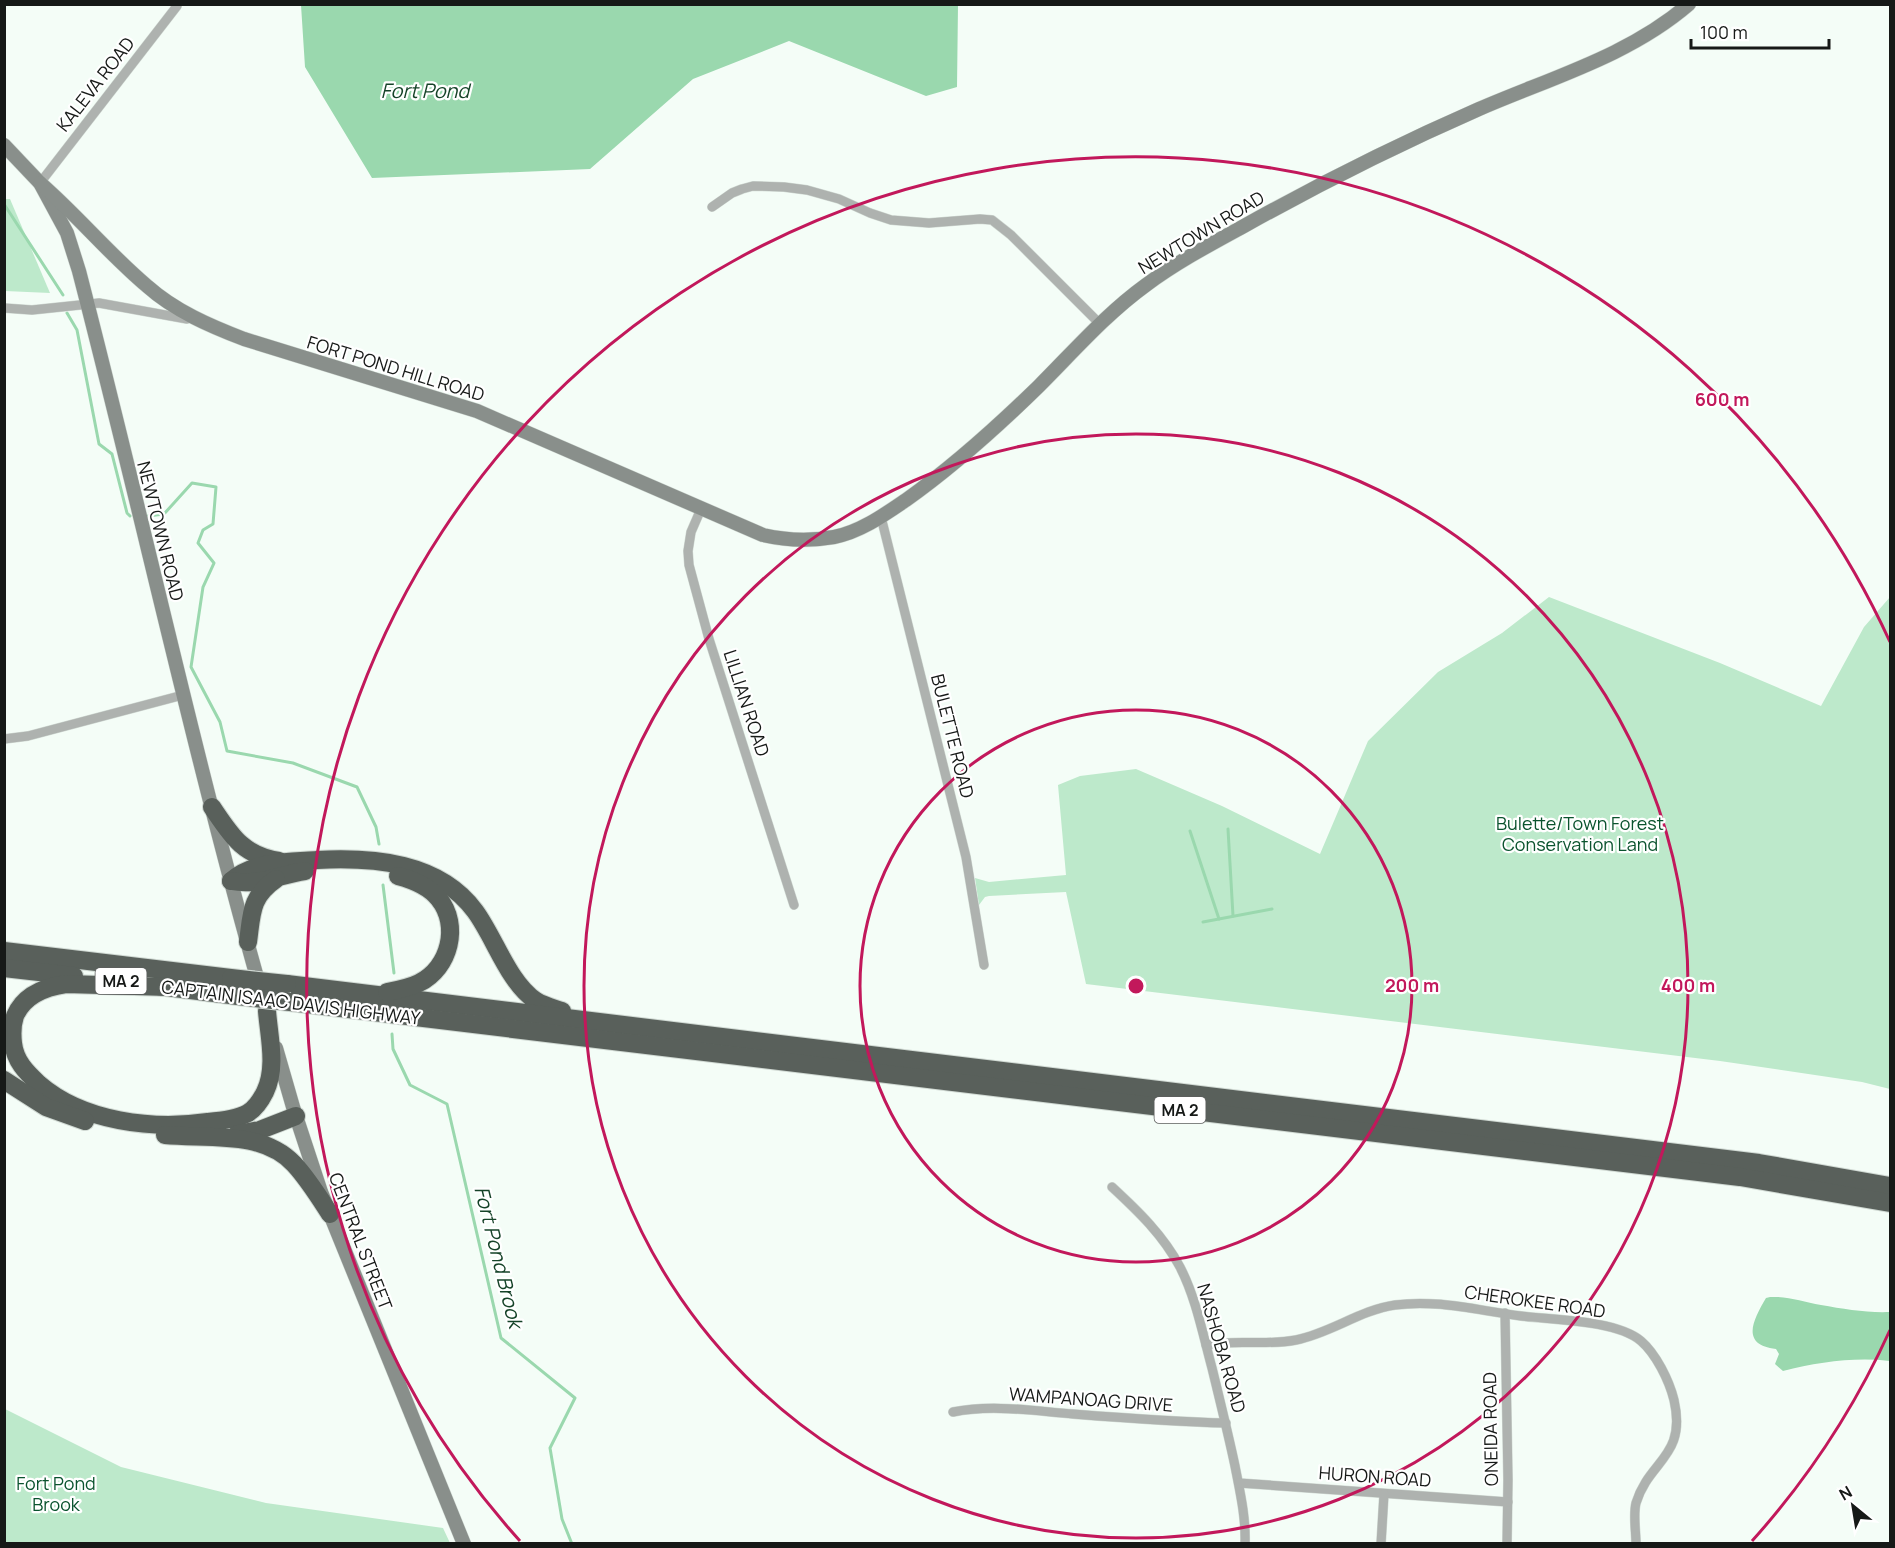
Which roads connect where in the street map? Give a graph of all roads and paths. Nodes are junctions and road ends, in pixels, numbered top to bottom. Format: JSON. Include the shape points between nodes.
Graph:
{"nodes":[{"id":1,"x":1689,"y":4,"type":"edge"},
{"id":2,"x":177,"y":6,"type":"edge"},
{"id":3,"x":4,"y":145,"type":"edge"},
{"id":4,"x":40,"y":183,"type":"junction"},
{"id":5,"x":712,"y":207,"type":"dead end"},
{"id":6,"x":87,"y":303,"type":"junction"},
{"id":7,"x":4,"y":308,"type":"edge"},
{"id":8,"x":1100,"y":324,"type":"junction"},
{"id":9,"x":212,"y":326,"type":"junction"},
{"id":10,"x":701,"y":509,"type":"junction"},
{"id":11,"x":881,"y":517,"type":"junction"},
{"id":12,"x":774,"y":538,"type":"joint"},
{"id":13,"x":183,"y":695,"type":"junction"},
{"id":14,"x":4,"y":739,"type":"edge"},
{"id":15,"x":212,"y":807,"type":"junction"},
{"id":16,"x":293,"y":862,"type":"junction"},
{"id":17,"x":276,"y":879,"type":"junction"},
{"id":18,"x":231,"y":881,"type":"junction"},
{"id":19,"x":794,"y":905,"type":"dead end"},
{"id":20,"x":248,"y":942,"type":"junction"},
{"id":21,"x":4,"y":951,"type":"edge"},
{"id":22,"x":984,"y":965,"type":"dead end"},
{"id":23,"x":4,"y":968,"type":"edge"},
{"id":24,"x":168,"y":987,"type":"junction"},
{"id":25,"x":289,"y":993,"type":"junction"},
{"id":26,"x":369,"y":994,"type":"junction"},
{"id":27,"x":267,"y":1011,"type":"junction"},
{"id":28,"x":469,"y":1016,"type":"junction"},
{"id":29,"x":591,"y":1022,"type":"junction"},
{"id":30,"x":4,"y":1080,"type":"edge"},
{"id":31,"x":296,"y":1116,"type":"junction"},
{"id":32,"x":236,"y":1117,"type":"junction"},
{"id":33,"x":217,"y":1138,"type":"junction"},
{"id":34,"x":1890,"y":1186,"type":"edge"},
{"id":35,"x":1112,"y":1187,"type":"dead end"},
{"id":36,"x":1890,"y":1203,"type":"edge"},
{"id":37,"x":330,"y":1214,"type":"junction"},
{"id":38,"x":1505,"y":1314,"type":"junction"},
{"id":39,"x":1206,"y":1344,"type":"junction"},
{"id":40,"x":954,"y":1412,"type":"dead end"},
{"id":41,"x":1226,"y":1423,"type":"junction"},
{"id":42,"x":1239,"y":1483,"type":"junction"},
{"id":43,"x":1384,"y":1494,"type":"junction"},
{"id":44,"x":1508,"y":1502,"type":"junction"},
{"id":45,"x":464,"y":1544,"type":"edge"},
{"id":46,"x":1245,"y":1544,"type":"edge"},
{"id":47,"x":1381,"y":1544,"type":"edge"},
{"id":48,"x":1506,"y":1544,"type":"edge"},
{"id":49,"x":1636,"y":1544,"type":"edge"}],
"edges":[{"from":1,"to":8,"type":"street","name":"NEWTOWN ROAD","via":[[1633,43],[1470,113],[1288,201],[1174,266]]},
{"from":2,"to":4,"type":"street","name":"KALEVA ROAD"},
{"from":3,"to":4,"type":"street","name":"NEWTOWN ROAD"},
{"from":4,"to":6,"type":"street","name":"NEWTOWN ROAD","via":[[67,233]]},
{"from":4,"to":9,"type":"street","name":"FORT POND HILL ROAD","via":[[147,287]]},
{"from":5,"to":8,"type":"street","via":[[742,189],[784,187],[839,199],[880,217],[900,221],[992,220]]},
{"from":6,"to":7,"type":"street","via":[[32,310]]},
{"from":6,"to":9,"type":"street","via":[[179,316]]},
{"from":6,"to":13,"type":"street","name":"NEWTOWN ROAD"},
{"from":8,"to":11,"type":"street","name":"NEWTOWN ROAD","via":[[973,449]]},
{"from":9,"to":10,"type":"street","name":"FORT POND HILL ROAD","via":[[477,411]]},
{"from":10,"to":12,"type":"street","name":"FORT POND HILL ROAD"},
{"from":10,"to":19,"type":"street","name":"LILLIAN ROAD","via":[[692,532],[689,565]]},
{"from":11,"to":12,"type":"street","name":"NEWTOWN ROAD","via":[[834,537]]},
{"from":11,"to":22,"type":"street","name":"BULETTE ROAD","via":[[966,857]]},
{"from":13,"to":14,"type":"street"},
{"from":13,"to":15,"type":"street","name":"NEWTOWN ROAD"},
{"from":15,"to":16,"type":"highway","via":[[233,839],[244,847],[275,861]]},
{"from":15,"to":18,"type":"street","name":"NEWTOWN ROAD"},
{"from":16,"to":18,"type":"highway","via":[[258,866]]},
{"from":16,"to":29,"type":"highway","via":[[388,862],[430,875],[462,896],[475,912],[525,992],[544,1006]]},
{"from":17,"to":18,"type":"highway","via":[[246,884]]},
{"from":17,"to":20,"type":"highway","via":[[264,887],[255,902]]},
{"from":17,"to":26,"type":"highway","via":[[317,870],[365,870],[414,881],[438,898],[447,912],[450,928],[450,942],[439,966],[407,988]]},
{"from":18,"to":20,"type":"street","name":"NEWTOWN ROAD"},
{"from":20,"to":27,"type":"street","name":"CENTRAL STREET"},
{"from":21,"to":25,"type":"highway","name":"CAPTAIN ISAAC DAVIS HIGHWAY","number":"MA 2","bridge":true,"via":[[231,978]]},
{"from":23,"to":24,"type":"highway","name":"CAPTAIN ISAAC DAVIS HIGHWAY","number":"MA 2"},
{"from":24,"to":25,"type":"highway","name":"CAPTAIN ISAAC DAVIS HIGHWAY","number":"MA 2","bridge":true,"via":[[238,996]]},
{"from":24,"to":32,"type":"highway","via":[[66,984],[39,991],[18,1009],[12,1023],[18,1063],[59,1099],[102,1116],[177,1125]]},
{"from":25,"to":26,"type":"highway","name":"CAPTAIN ISAAC DAVIS HIGHWAY","number":"MA 2"},
{"from":25,"to":28,"type":"highway","name":"CAPTAIN ISAAC DAVIS HIGHWAY","number":"MA 2"},
{"from":26,"to":28,"type":"highway","name":"CAPTAIN ISAAC DAVIS HIGHWAY","number":"MA 2"},
{"from":27,"to":31,"type":"street","name":"CENTRAL STREET"},
{"from":27,"to":32,"type":"highway","via":[[272,1068],[269,1082],[257,1105]]},
{"from":28,"to":29,"type":"highway","number":"MA 2"},
{"from":28,"to":36,"type":"highway","number":"MA 2","via":[[1740,1178]]},
{"from":29,"to":34,"type":"highway","number":"MA 2","via":[[1759,1163]]},
{"from":30,"to":33,"type":"highway","via":[[46,1107],[94,1124],[136,1133]]},
{"from":31,"to":32,"type":"highway","via":[[277,1113]]},
{"from":31,"to":33,"type":"highway","via":[[260,1130]]},
{"from":31,"to":37,"type":"street","name":"CENTRAL STREET"},
{"from":33,"to":37,"type":"highway","via":[[259,1142],[281,1153],[294,1163]]},
{"from":35,"to":39,"type":"street","name":"NASHOBA ROAD","via":[[1143,1215],[1181,1268]]},
{"from":37,"to":45,"type":"street","name":"CENTRAL STREET"},
{"from":38,"to":39,"type":"street","name":"CHEROKEE ROAD","via":[[1425,1302],[1394,1305],[1297,1340]]},
{"from":38,"to":44,"type":"street","name":"ONEIDA ROAD"},
{"from":38,"to":49,"type":"street","name":"CHEROKEE ROAD","via":[[1570,1320],[1627,1332],[1641,1342],[1665,1376],[1673,1398],[1677,1430],[1672,1447],[1636,1504]]},
{"from":39,"to":41,"type":"street","name":"NASHOBA ROAD"},
{"from":40,"to":41,"type":"street","name":"WAMPANOAG DRIVE","via":[[973,1408]]},
{"from":41,"to":42,"type":"street","name":"NASHOBA ROAD"},
{"from":42,"to":43,"type":"street","name":"HURON ROAD"},
{"from":42,"to":46,"type":"street","name":"NASHOBA ROAD"},
{"from":43,"to":44,"type":"street","name":"HURON ROAD"},
{"from":43,"to":47,"type":"street"},
{"from":44,"to":48,"type":"street","name":"ONEIDA ROAD"}]}
